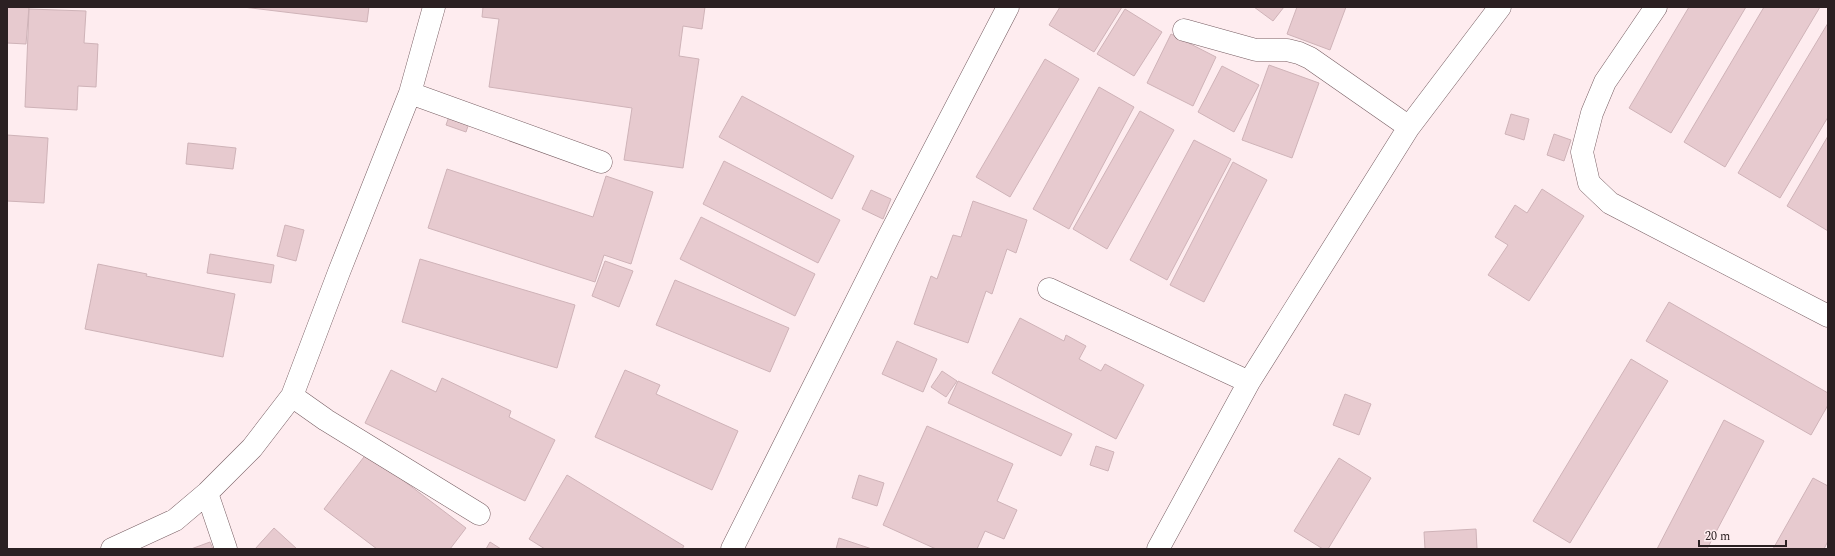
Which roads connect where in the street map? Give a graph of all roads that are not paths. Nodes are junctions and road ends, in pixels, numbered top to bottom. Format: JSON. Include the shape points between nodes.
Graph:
{"nodes":[{"id":1,"x":434,"y":7,"type":"edge"},
{"id":2,"x":1008,"y":7,"type":"edge"},
{"id":3,"x":1500,"y":7,"type":"edge"},
{"id":4,"x":1656,"y":7,"type":"edge"},
{"id":5,"x":1184,"y":30,"type":"dead end"},
{"id":6,"x":410,"y":93,"type":"junction"},
{"id":7,"x":1409,"y":127,"type":"junction"},
{"id":8,"x":601,"y":162,"type":"dead end"},
{"id":9,"x":1049,"y":289,"type":"dead end"},
{"id":10,"x":1828,"y":316,"type":"edge"},
{"id":11,"x":1249,"y":382,"type":"junction"},
{"id":12,"x":292,"y":396,"type":"junction"},
{"id":13,"x":207,"y":493,"type":"junction"},
{"id":14,"x":479,"y":514,"type":"dead end"},
{"id":15,"x":112,"y":549,"type":"edge"},
{"id":16,"x":226,"y":549,"type":"edge"},
{"id":17,"x":732,"y":549,"type":"edge"},
{"id":18,"x":1158,"y":549,"type":"edge"}],
"edges":[{"from":1,"to":6,"type":"street"},
{"from":2,"to":17,"type":"street"},
{"from":3,"to":7,"type":"street"},
{"from":4,"to":10,"type":"street","via":[[1605,82],[1592,113],[1582,152],[1589,183],[1610,204]]},
{"from":5,"to":7,"type":"street","via":[[1256,50],[1277,49],[1299,53]]},
{"from":6,"to":8,"type":"street"},
{"from":6,"to":12,"type":"street"},
{"from":7,"to":11,"type":"street"},
{"from":9,"to":11,"type":"street"},
{"from":11,"to":18,"type":"street"},
{"from":12,"to":13,"type":"street","via":[[252,448]]},
{"from":12,"to":14,"type":"street","via":[[326,420]]},
{"from":13,"to":15,"type":"street","via":[[175,520]]},
{"from":13,"to":16,"type":"street"}]}
